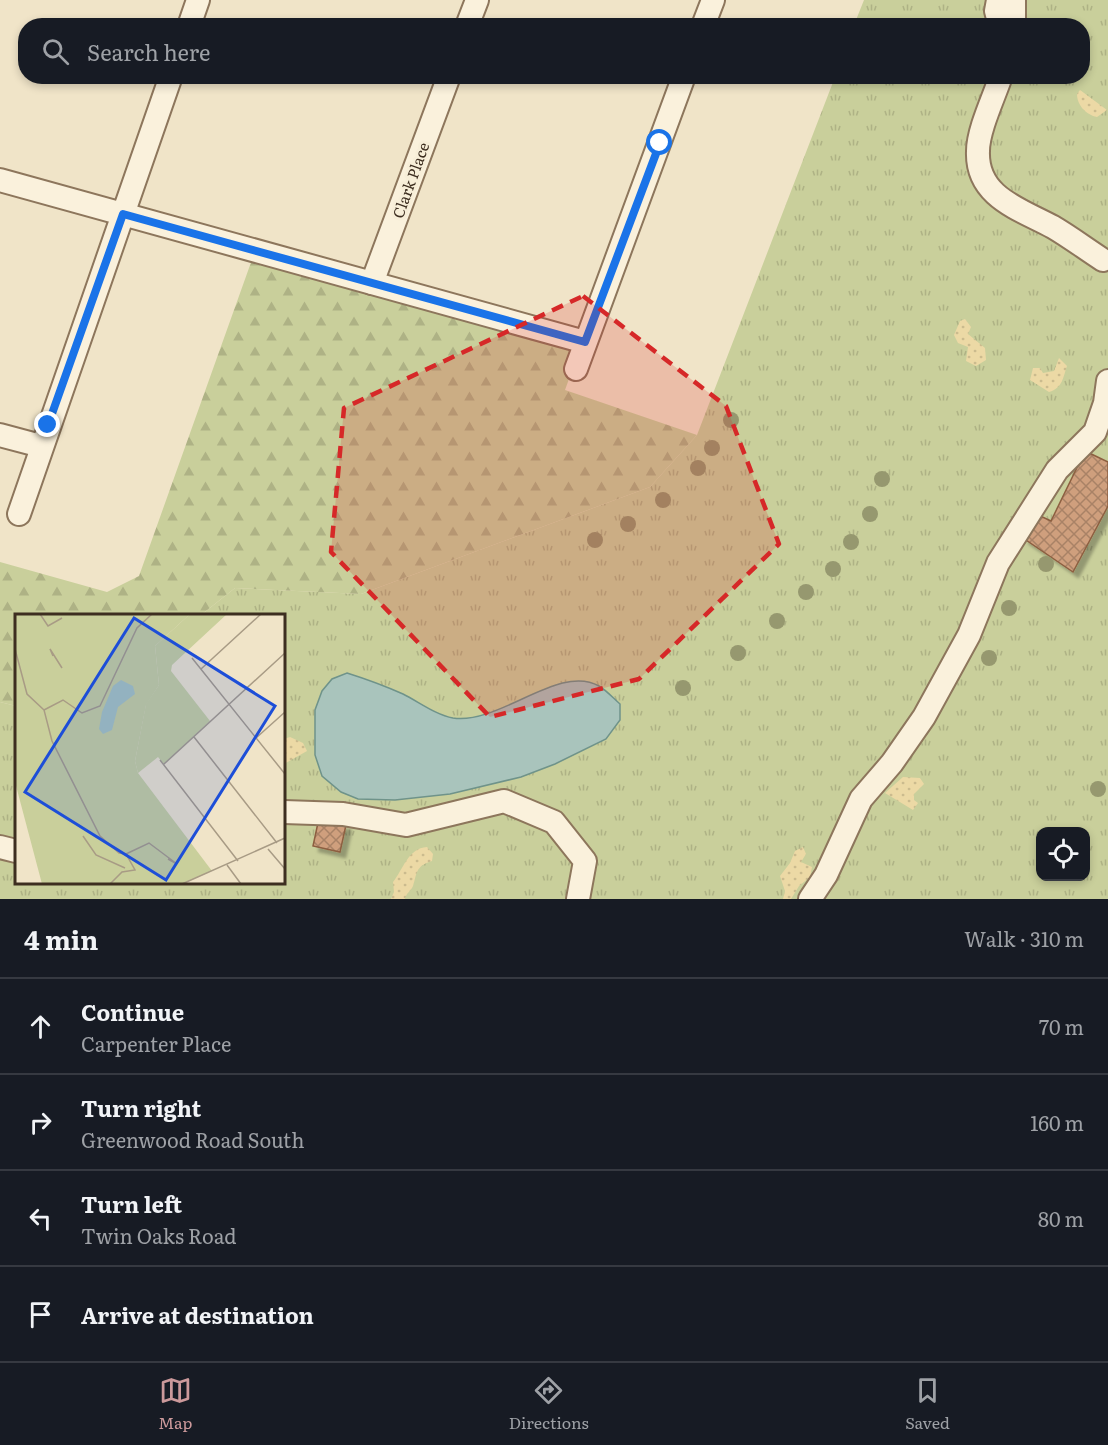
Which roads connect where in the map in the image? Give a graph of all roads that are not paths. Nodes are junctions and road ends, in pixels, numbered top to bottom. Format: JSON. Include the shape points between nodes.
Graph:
{"nodes":[{"id":1,"x":198,"y":0,"type":"edge"},
{"id":2,"x":477,"y":0,"type":"edge"},
{"id":3,"x":713,"y":0,"type":"edge"},
{"id":4,"x":998,"y":0,"type":"edge"},
{"id":5,"x":1014,"y":0,"type":"edge"},
{"id":6,"x":192,"y":18,"type":"edge"},
{"id":7,"x":470,"y":18,"type":"edge"},
{"id":8,"x":706,"y":18,"type":"edge"},
{"id":9,"x":998,"y":18,"type":"edge"},
{"id":10,"x":1014,"y":18,"type":"edge"},
{"id":11,"x":168,"y":84,"type":"edge"},
{"id":12,"x":445,"y":84,"type":"edge"},
{"id":13,"x":681,"y":84,"type":"edge"},
{"id":14,"x":998,"y":84,"type":"edge"},
{"id":15,"x":0,"y":180,"type":"edge"},
{"id":16,"x":123,"y":214,"type":"junction"},
{"id":17,"x":1106,"y":260,"type":"edge"},
{"id":18,"x":372,"y":283,"type":"junction"},
{"id":19,"x":585,"y":342,"type":"junction"},
{"id":20,"x":576,"y":369,"type":"dead end"},
{"id":21,"x":1108,"y":381,"type":"edge"},
{"id":22,"x":0,"y":435,"type":"edge"},
{"id":23,"x":41,"y":446,"type":"junction"},
{"id":24,"x":19,"y":514,"type":"dead end"},
{"id":25,"x":285,"y":812,"type":"edge"},
{"id":26,"x":0,"y":847,"type":"edge"},
{"id":27,"x":15,"y":851,"type":"edge"},
{"id":28,"x":578,"y":899,"type":"edge"},
{"id":29,"x":810,"y":899,"type":"edge"}],
"edges":[{"from":1,"to":6,"type":"street"},
{"from":2,"to":7,"type":"street"},
{"from":3,"to":8,"type":"street"},
{"from":4,"to":9,"type":"street"},
{"from":5,"to":10,"type":"street"},
{"from":11,"to":16,"type":"street"},
{"from":12,"to":18,"type":"street","name":"Clark Place"},
{"from":13,"to":19,"type":"street"},
{"from":14,"to":17,"type":"street","via":[[978,148],[978,163],[986,185],[1027,217],[1052,227]]},
{"from":15,"to":16,"type":"street"},
{"from":16,"to":18,"type":"street"},
{"from":16,"to":23,"type":"street"},
{"from":18,"to":19,"type":"street"},
{"from":19,"to":20,"type":"street"},
{"from":21,"to":29,"type":"street","via":[[1095,432],[1057,470],[998,562],[969,635],[924,717],[861,799],[826,875]]},
{"from":22,"to":23,"type":"street"},
{"from":23,"to":24,"type":"street"},
{"from":25,"to":28,"type":"street","via":[[343,814],[406,825],[504,801],[554,822],[585,861]]},
{"from":26,"to":27,"type":"street"}]}
